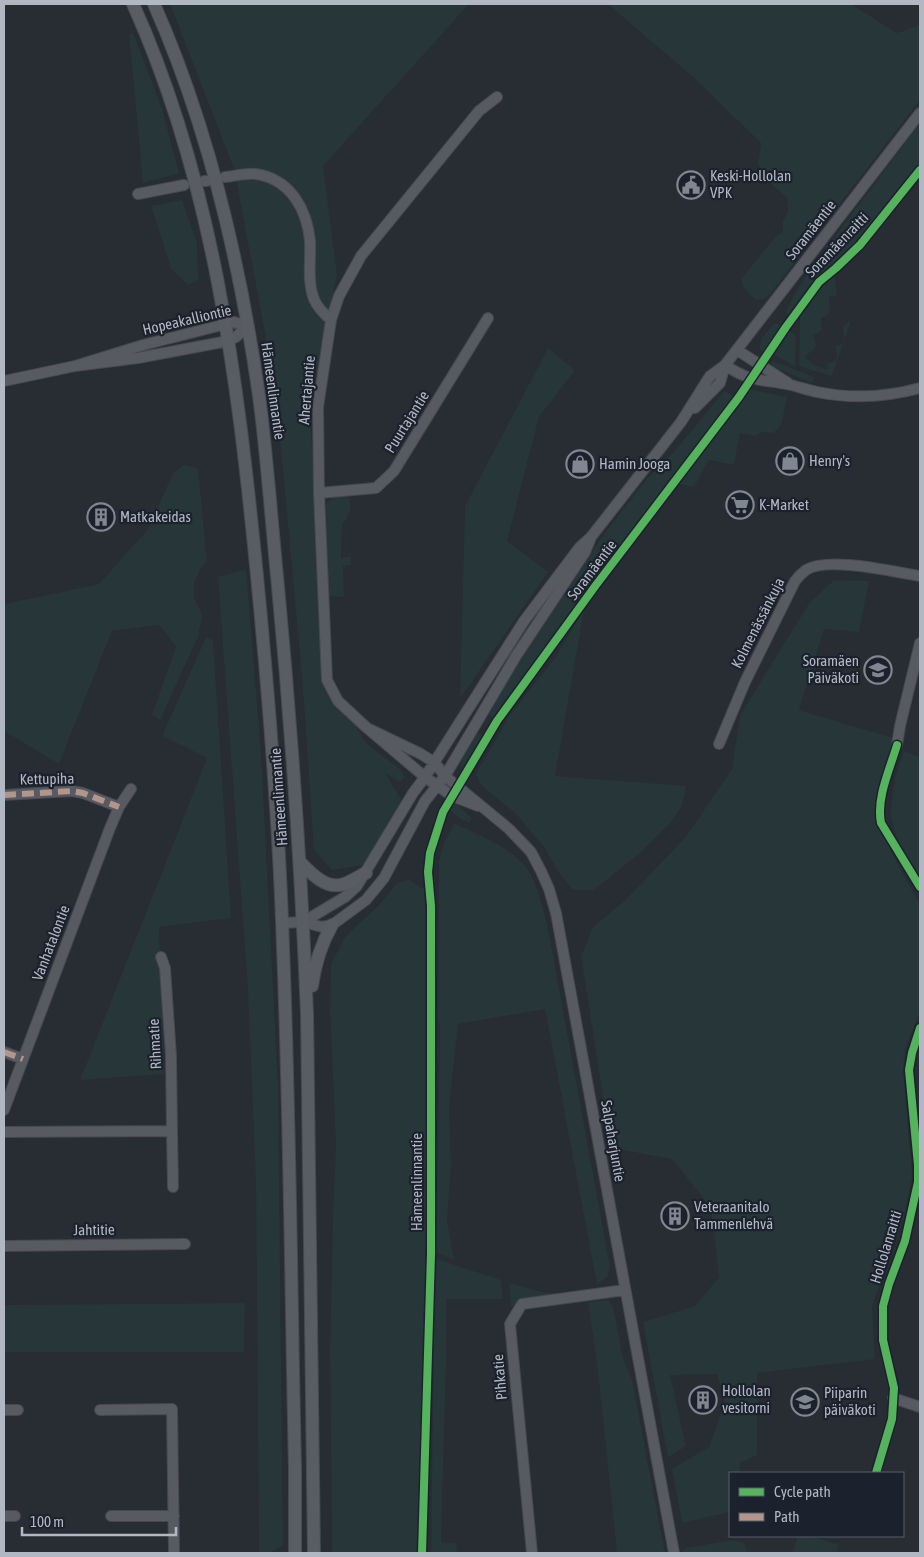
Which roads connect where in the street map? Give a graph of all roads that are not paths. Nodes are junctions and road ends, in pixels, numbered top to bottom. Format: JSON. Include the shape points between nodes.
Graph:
{"nodes":[{"id":1,"x":133,"y":4,"type":"edge"},
{"id":2,"x":154,"y":4,"type":"edge"},
{"id":3,"x":497,"y":97,"type":"dead end"},
{"id":4,"x":920,"y":113,"type":"edge"},
{"id":5,"x":225,"y":177,"type":"dead end"},
{"id":6,"x":184,"y":185,"type":"dead end"},
{"id":7,"x":138,"y":194,"type":"dead end"},
{"id":8,"x":488,"y":318,"type":"dead end"},
{"id":9,"x":331,"y":320,"type":"junction"},
{"id":10,"x":225,"y":324,"type":"junction"},
{"id":11,"x":247,"y":326,"type":"junction"},
{"id":12,"x":228,"y":341,"type":"junction"},
{"id":13,"x":737,"y":350,"type":"junction"},
{"id":14,"x":725,"y":365,"type":"junction"},
{"id":15,"x":75,"y":366,"type":"junction"},
{"id":16,"x":4,"y":381,"type":"edge"},
{"id":17,"x":791,"y":385,"type":"junction"},
{"id":18,"x":920,"y":388,"type":"edge"},
{"id":19,"x":319,"y":493,"type":"junction"},
{"id":20,"x":591,"y":537,"type":"junction"},
{"id":21,"x":920,"y":576,"type":"edge"},
{"id":22,"x":920,"y":643,"type":"edge"},
{"id":23,"x":367,"y":728,"type":"junction"},
{"id":24,"x":719,"y":744,"type":"dead end"},
{"id":25,"x":897,"y":745,"type":"dead end"},
{"id":26,"x":435,"y":762,"type":"junction"},
{"id":27,"x":445,"y":776,"type":"junction"},
{"id":28,"x":425,"y":777,"type":"junction"},
{"id":29,"x":438,"y":785,"type":"junction"},
{"id":30,"x":131,"y":789,"type":"dead end"},
{"id":31,"x":4,"y":795,"type":"edge"},
{"id":32,"x":119,"y":807,"type":"junction"},
{"id":33,"x":483,"y":808,"type":"junction"},
{"id":34,"x":300,"y":862,"type":"junction"},
{"id":35,"x":366,"y":873,"type":"junction"},
{"id":36,"x":303,"y":922,"type":"junction"},
{"id":37,"x":282,"y":923,"type":"junction"},
{"id":38,"x":332,"y":925,"type":"junction"},
{"id":39,"x":161,"y":957,"type":"dead end"},
{"id":40,"x":307,"y":1013,"type":"junction"},
{"id":41,"x":4,"y":1052,"type":"edge"},
{"id":42,"x":23,"y":1059,"type":"junction"},
{"id":43,"x":4,"y":1110,"type":"edge"},
{"id":44,"x":172,"y":1131,"type":"junction"},
{"id":45,"x":4,"y":1132,"type":"edge"},
{"id":46,"x":173,"y":1187,"type":"dead end"},
{"id":47,"x":185,"y":1244,"type":"dead end"},
{"id":48,"x":4,"y":1246,"type":"edge"},
{"id":49,"x":625,"y":1290,"type":"junction"},
{"id":50,"x":893,"y":1398,"type":"dead end"},
{"id":51,"x":920,"y":1407,"type":"edge"},
{"id":52,"x":4,"y":1410,"type":"edge"},
{"id":53,"x":18,"y":1410,"type":"dead end"},
{"id":54,"x":100,"y":1410,"type":"dead end"},
{"id":55,"x":4,"y":1516,"type":"edge"},
{"id":56,"x":15,"y":1516,"type":"dead end"},
{"id":57,"x":111,"y":1516,"type":"dead end"},
{"id":58,"x":174,"y":1516,"type":"junction"},
{"id":59,"x":174,"y":1553,"type":"edge"},
{"id":60,"x":295,"y":1553,"type":"edge"},
{"id":61,"x":314,"y":1553,"type":"edge"},
{"id":62,"x":532,"y":1553,"type":"edge"},
{"id":63,"x":674,"y":1553,"type":"edge"}],
"edges":[{"from":1,"to":10,"type":"main road","name":"Hämeenlinnantie","via":[[174,108],[206,228]]},
{"from":2,"to":11,"type":"main road","name":"Hämeenlinnantie","via":[[205,141],[230,238]]},
{"from":3,"to":9,"type":"street","name":"Ahertajantie","via":[[479,111],[361,256],[339,296]]},
{"from":4,"to":13,"type":"street","name":"Soramäentie"},
{"from":5,"to":9,"type":"street","via":[[254,174],[269,177],[292,192],[306,221],[310,239],[314,298]]},
{"from":6,"to":7,"type":"street"},
{"from":8,"to":19,"type":"street","name":"Puurtajantie","via":[[394,471],[376,488]]},
{"from":9,"to":19,"type":"street","name":"Ahertajantie","via":[[318,407]]},
{"from":10,"to":11,"type":"street","name":"Hopeakalliontie","via":[[234,322]]},
{"from":10,"to":12,"type":"main road","name":"Hämeenlinnantie"},
{"from":10,"to":15,"type":"street","name":"Hopeakalliontie"},
{"from":11,"to":12,"type":"street","name":"Hopeakalliontie","via":[[236,338]]},
{"from":11,"to":34,"type":"main road","name":"Hämeenlinnantie","via":[[267,472]]},
{"from":12,"to":15,"type":"street","name":"Hopeakalliontie"},
{"from":12,"to":37,"type":"main road","name":"Hämeenlinnantie","via":[[247,473],[266,673]]},
{"from":13,"to":14,"type":"street","name":"Soramäentie"},
{"from":13,"to":17,"type":"street"},
{"from":14,"to":17,"type":"street","via":[[750,379]]},
{"from":14,"to":20,"type":"street","name":"Soramäentie","via":[[710,376],[681,422]]},
{"from":15,"to":16,"type":"street","name":"Hopeakalliontie"},
{"from":17,"to":18,"type":"street","via":[[856,396]]},
{"from":19,"to":23,"type":"street","name":"Ahertajantie","via":[[328,680],[338,701]]},
{"from":20,"to":26,"type":"street","name":"Soramäentie","via":[[579,548],[524,621]]},
{"from":20,"to":27,"type":"street","name":"Soramäentie","via":[[585,552],[516,656]]},
{"from":21,"to":24,"type":"street","name":"Kolmenässänkuja","via":[[844,564],[807,570],[794,581],[744,682]]},
{"from":22,"to":25,"type":"street"},
{"from":23,"to":26,"type":"street","name":"Ahertajantie"},
{"from":23,"to":28,"type":"street","name":"Ahertajantie"},
{"from":26,"to":27,"type":"street","name":"Ahertajantie"},
{"from":26,"to":28,"type":"street","name":"Soramäentie"},
{"from":27,"to":29,"type":"street","name":"Soramäentie"},
{"from":27,"to":33,"type":"street","name":"Salpaharjuntie"},
{"from":28,"to":29,"type":"street"},
{"from":28,"to":35,"type":"street","name":"Soramäentie"},
{"from":29,"to":33,"type":"street","via":[[452,796]]},
{"from":29,"to":38,"type":"street","name":"Soramäentie","via":[[384,878],[366,900]]},
{"from":30,"to":32,"type":"street","name":"Vanhatalontie"},
{"from":31,"to":32,"type":"street","name":"Kettupiha","via":[[72,791]]},
{"from":32,"to":42,"type":"street","name":"Vanhatalontie"},
{"from":33,"to":49,"type":"street","name":"Salpaharjuntie","via":[[510,828],[531,852],[549,889]]},
{"from":34,"to":35,"type":"main road","via":[[327,884],[340,885]]},
{"from":34,"to":36,"type":"main road","name":"Hämeenlinnantie"},
{"from":35,"to":36,"type":"street","name":"Soramäentie","via":[[345,898]]},
{"from":36,"to":37,"type":"street","name":"Soramäentie"},
{"from":36,"to":38,"type":"street","name":"Soramäentie","via":[[322,927]]},
{"from":36,"to":40,"type":"main road","name":"Hämeenlinnantie"},
{"from":37,"to":60,"type":"main road","name":"Hämeenlinnantie"},
{"from":38,"to":40,"type":"main road","via":[[314,969]]},
{"from":39,"to":44,"type":"street","name":"Rihmatie","via":[[165,968],[171,1056]]},
{"from":40,"to":61,"type":"main road","name":"Hämeenlinnantie"},
{"from":41,"to":42,"type":"street"},
{"from":42,"to":43,"type":"street","name":"Vanhatalontie"},
{"from":44,"to":45,"type":"street"},
{"from":44,"to":46,"type":"street","name":"Rihmatie"},
{"from":47,"to":48,"type":"street","name":"Jahtitie"},
{"from":49,"to":62,"type":"street","name":"Pihkatie","via":[[522,1304],[510,1324]]},
{"from":49,"to":63,"type":"street","name":"Salpaharjuntie"},
{"from":50,"to":51,"type":"street"},
{"from":52,"to":53,"type":"street"},
{"from":54,"to":58,"type":"street","via":[[172,1409]]},
{"from":55,"to":56,"type":"street"},
{"from":57,"to":58,"type":"street"},
{"from":58,"to":59,"type":"street"}]}
